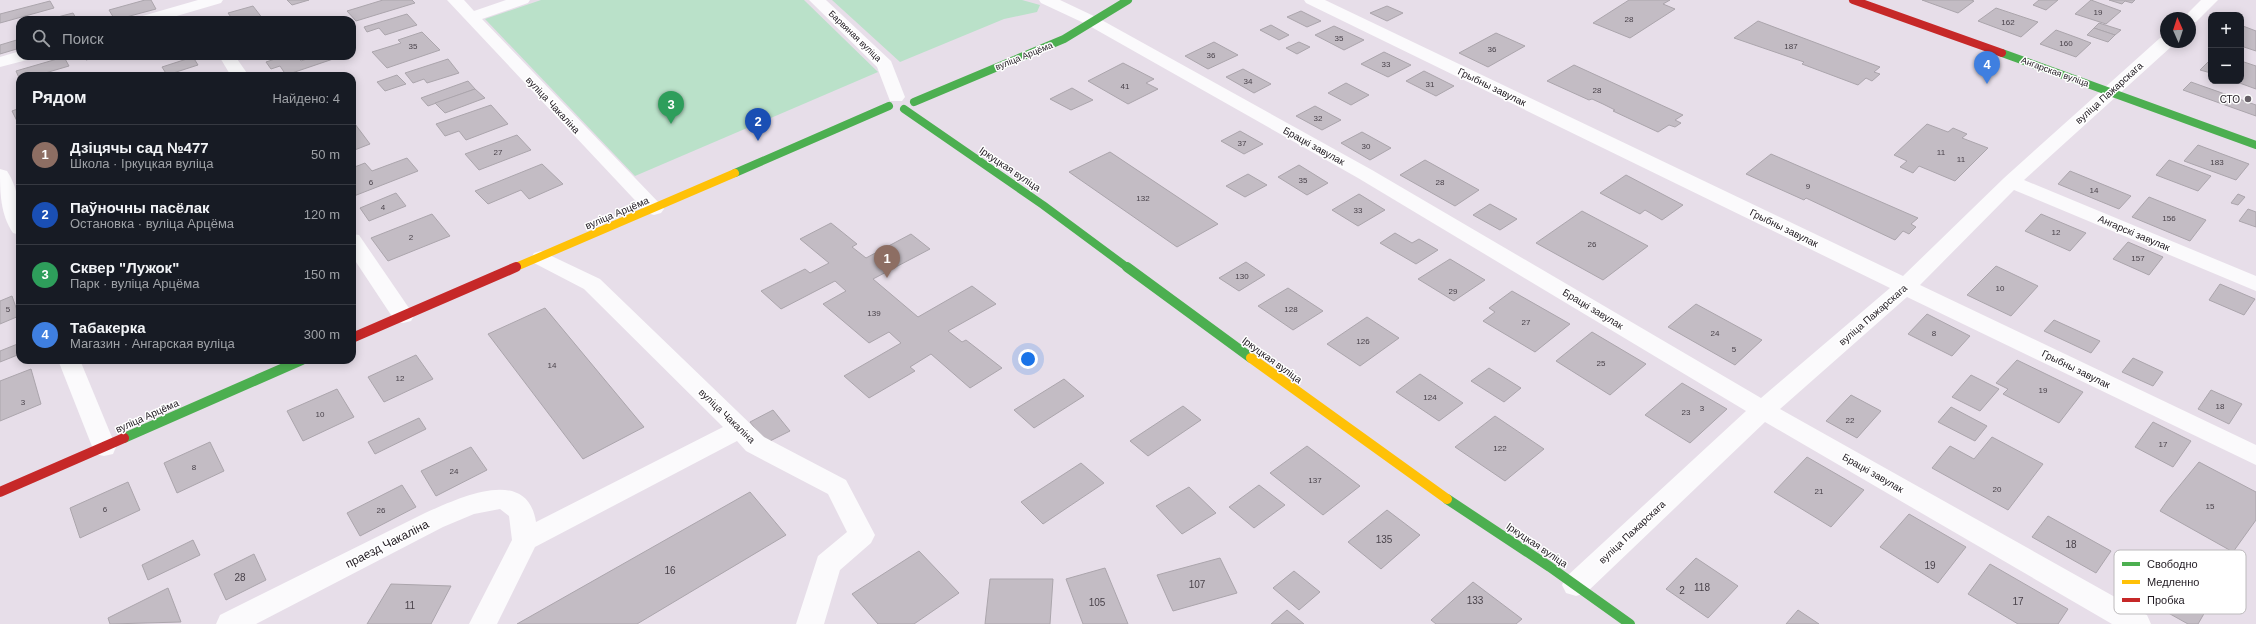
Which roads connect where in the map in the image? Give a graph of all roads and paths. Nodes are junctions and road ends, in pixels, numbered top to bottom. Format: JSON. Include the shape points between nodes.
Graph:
{"nodes":[{"id":1,"x":215,"y":0,"type":"edge"},
{"id":2,"x":455,"y":0,"type":"edge"},
{"id":3,"x":522,"y":0,"type":"edge"},
{"id":4,"x":817,"y":0,"type":"edge"},
{"id":5,"x":1047,"y":0,"type":"edge"},
{"id":6,"x":1128,"y":0,"type":"edge"},
{"id":7,"x":1312,"y":0,"type":"edge"},
{"id":8,"x":1853,"y":0,"type":"edge"},
{"id":9,"x":2204,"y":1,"type":"edge"},
{"id":10,"x":191,"y":3,"type":"edge"},
{"id":11,"x":2195,"y":12,"type":"edge"},
{"id":12,"x":156,"y":16,"type":"edge"},
{"id":13,"x":199,"y":16,"type":"edge"},
{"id":14,"x":471,"y":17,"type":"junction"},
{"id":15,"x":1092,"y":21,"type":"junction"},
{"id":16,"x":2160,"y":48,"type":"edge"},
{"id":17,"x":16,"y":57,"type":"edge"},
{"id":18,"x":230,"y":60,"type":"edge"},
{"id":19,"x":0,"y":62,"type":"edge"},
{"id":20,"x":237,"y":72,"type":"edge"},
{"id":21,"x":2111,"y":93,"type":"junction"},
{"id":22,"x":914,"y":102,"type":"junction"},
{"id":23,"x":896,"y":104,"type":"junction"},
{"id":24,"x":2256,"y":145,"type":"edge"},
{"id":25,"x":0,"y":174,"type":"edge"},
{"id":26,"x":2011,"y":182,"type":"junction"},
{"id":27,"x":654,"y":209,"type":"junction"},
{"id":28,"x":16,"y":218,"type":"edge"},
{"id":29,"x":356,"y":246,"type":"edge"},
{"id":30,"x":541,"y":258,"type":"junction"},
{"id":31,"x":2256,"y":284,"type":"edge"},
{"id":32,"x":1905,"y":287,"type":"junction"},
{"id":33,"x":403,"y":316,"type":"junction"},
{"id":34,"x":356,"y":336,"type":"edge"},
{"id":35,"x":71,"y":364,"type":"edge"},
{"id":36,"x":293,"y":364,"type":"edge"},
{"id":37,"x":1763,"y":410,"type":"junction"},
{"id":38,"x":740,"y":429,"type":"junction"},
{"id":39,"x":104,"y":447,"type":"junction"},
{"id":40,"x":2256,"y":456,"type":"edge"},
{"id":41,"x":0,"y":492,"type":"edge"},
{"id":42,"x":525,"y":540,"type":"junction"},
{"id":43,"x":1576,"y":585,"type":"junction"},
{"id":44,"x":2114,"y":611,"type":"edge"},
{"id":45,"x":2120,"y":614,"type":"edge"},
{"id":46,"x":230,"y":624,"type":"edge"},
{"id":47,"x":483,"y":624,"type":"edge"},
{"id":48,"x":810,"y":624,"type":"edge"},
{"id":49,"x":1630,"y":624,"type":"edge"},
{"id":50,"x":2137,"y":624,"type":"edge"}],
"edges":[{"from":1,"to":10,"type":"street"},
{"from":2,"to":14,"type":"street","name":"вуліца Чакаліна"},
{"from":3,"to":14,"type":"street"},
{"from":4,"to":23,"type":"street","name":"Барвяная вуліца","via":[[885,65]]},
{"from":5,"to":15,"type":"street","name":"Брацкі завулак"},
{"from":6,"to":15,"type":"street","name":"вуліца Арцёма"},
{"from":7,"to":32,"type":"street","name":"Грыбны завулак"},
{"from":8,"to":21,"type":"street","name":"Ангарская вуліца"},
{"from":9,"to":11,"type":"street"},
{"from":10,"to":12,"type":"street"},
{"from":10,"to":13,"type":"street"},
{"from":14,"to":27,"type":"street","name":"вуліца Чакаліна"},
{"from":15,"to":22,"type":"street","name":"вуліца Арцёма","via":[[1064,39]]},
{"from":15,"to":37,"type":"street","name":"Брацкі завулак","via":[[1365,174]]},
{"from":16,"to":21,"type":"street","name":"вуліца Пажарскага"},
{"from":17,"to":19,"type":"street"},
{"from":18,"to":20,"type":"street"},
{"from":21,"to":24,"type":"street","name":"Ангарская вуліца"},
{"from":21,"to":26,"type":"street","name":"вуліца Пажарскага"},
{"from":22,"to":23,"type":"street","name":"вуліца Арцёма","via":[[911,106]]},
{"from":22,"to":23,"type":"street","via":[[908,97]]},
{"from":23,"to":27,"type":"street","name":"вуліца Арцёма"},
{"from":23,"to":43,"type":"street","name":"Іркуцкая вуліца","via":[[1043,205],[1408,471]]},
{"from":25,"to":28,"type":"street"},
{"from":26,"to":31,"type":"street","name":"Ангарскі завулак"},
{"from":26,"to":32,"type":"street","name":"вуліца Пажарскага"},
{"from":27,"to":30,"type":"street","name":"вуліца Арцёма"},
{"from":29,"to":33,"type":"street"},
{"from":30,"to":33,"type":"street","name":"вуліца Арцёма"},
{"from":30,"to":38,"type":"street","name":"вуліца Чакаліна","via":[[592,284],[606,296]]},
{"from":32,"to":37,"type":"street","name":"вуліца Пажарскага"},
{"from":32,"to":40,"type":"street","name":"Грыбны завулак"},
{"from":33,"to":34,"type":"street","name":"вуліца Арцёма"},
{"from":35,"to":39,"type":"street"},
{"from":36,"to":39,"type":"street","name":"вуліца Арцёма"},
{"from":37,"to":43,"type":"street","name":"вуліца Пажарскага"},
{"from":37,"to":44,"type":"street","name":"Брацкі завулак"},
{"from":38,"to":42,"type":"street"},
{"from":38,"to":48,"type":"street","name":"вуліца Чакаліна","via":[[755,444],[837,487],[862,535],[828,564]]},
{"from":39,"to":41,"type":"street","name":"вуліца Арцёма"},
{"from":42,"to":46,"type":"street","name":"праезд Чакаліна","via":[[521,512],[514,505],[503,499],[469,505],[434,520]]},
{"from":42,"to":47,"type":"street"},
{"from":43,"to":49,"type":"street","name":"Іркуцкая вуліца"},
{"from":45,"to":50,"type":"street","name":"Брацкі завулак"}]}
